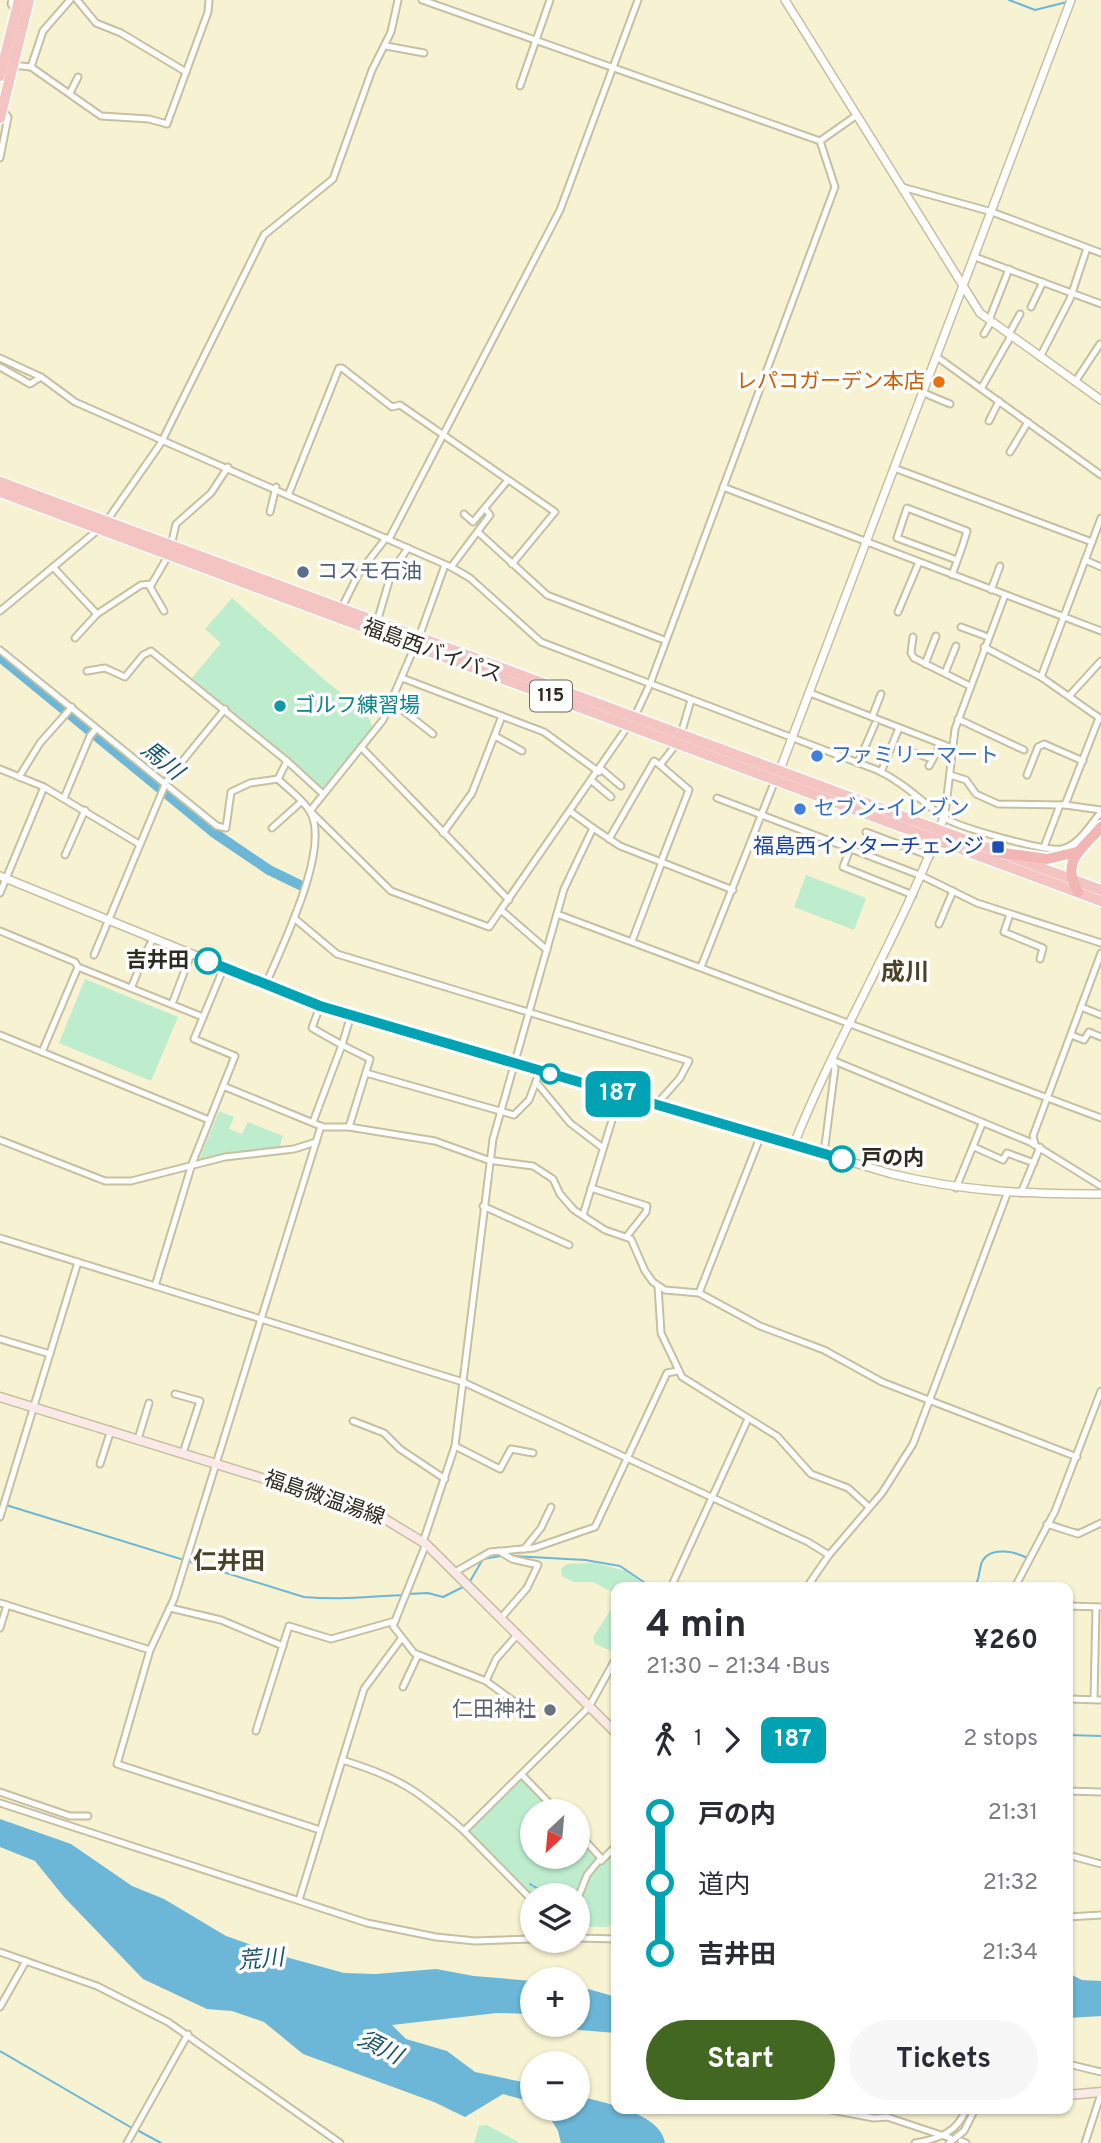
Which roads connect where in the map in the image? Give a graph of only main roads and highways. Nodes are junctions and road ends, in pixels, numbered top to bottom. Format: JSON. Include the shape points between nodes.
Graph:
{"nodes":[{"id":1,"x":19,"y":0,"type":"edge"},
{"id":2,"x":29,"y":0,"type":"edge"},
{"id":3,"x":5,"y":63,"type":"edge"},
{"id":4,"x":0,"y":76,"type":"edge"},
{"id":5,"x":1,"y":113,"type":"edge"},
{"id":6,"x":0,"y":482,"type":"edge"},
{"id":7,"x":0,"y":492,"type":"edge"},
{"id":8,"x":101,"y":527,"type":"junction"},
{"id":9,"x":170,"y":551,"type":"junction"},
{"id":10,"x":417,"y":642,"type":"junction"},
{"id":11,"x":778,"y":774,"type":"junction"},
{"id":12,"x":1101,"y":827,"type":"edge"},
{"id":13,"x":939,"y":834,"type":"junction"},
{"id":14,"x":997,"y":852,"type":"junction"},
{"id":15,"x":1077,"y":852,"type":"junction"},
{"id":16,"x":1071,"y":879,"type":"junction"},
{"id":17,"x":1101,"y":890,"type":"edge"},
{"id":18,"x":1078,"y":892,"type":"junction"},
{"id":19,"x":1101,"y":901,"type":"edge"},
{"id":20,"x":0,"y":1397,"type":"edge"},
{"id":21,"x":611,"y":1728,"type":"edge"},
{"id":22,"x":1073,"y":2095,"type":"edge"},
{"id":23,"x":1100,"y":2097,"type":"edge"}],
"edges":[{"from":1,"to":3,"type":"highway"},
{"from":2,"to":3,"type":"highway"},
{"from":3,"to":4,"type":"highway"},
{"from":3,"to":5,"type":"highway"},
{"from":6,"to":8,"type":"highway","name":"福島西バイパス","number":"115"},
{"from":7,"to":8,"type":"highway","name":"福島西バイパス","number":"115"},
{"from":8,"to":9,"type":"highway","name":"福島西バイパス","number":"115"},
{"from":9,"to":10,"type":"highway","name":"福島西バイパス","number":"115"},
{"from":9,"to":10,"type":"highway","name":"福島西バイパス","number":"115","via":[[341,608]]},
{"from":10,"to":11,"type":"highway","name":"福島西バイパス","number":"115"},
{"from":11,"to":13,"type":"highway","name":"福島西バイパス","number":"115"},
{"from":11,"to":13,"type":"highway","name":"福島西バイパス","number":"115","via":[[884,819]]},
{"from":12,"to":15,"type":"highway"},
{"from":13,"to":14,"type":"highway","name":"福島西バイパス","number":"115"},
{"from":13,"to":18,"type":"highway","name":"福島西バイパス","number":"115"},
{"from":14,"to":15,"type":"highway","via":[[1047,859]]},
{"from":14,"to":16,"type":"highway","name":"福島西バイパス","number":"115"},
{"from":15,"to":16,"type":"highway"},
{"from":16,"to":17,"type":"highway","name":"福島西バイパス","number":"115"},
{"from":16,"to":18,"type":"highway"},
{"from":18,"to":19,"type":"highway","name":"福島西バイパス","number":"115"},
{"from":20,"to":21,"type":"main road","name":"福島微温湯線","via":[[375,1513],[425,1543]]},
{"from":22,"to":23,"type":"main road"}]}
